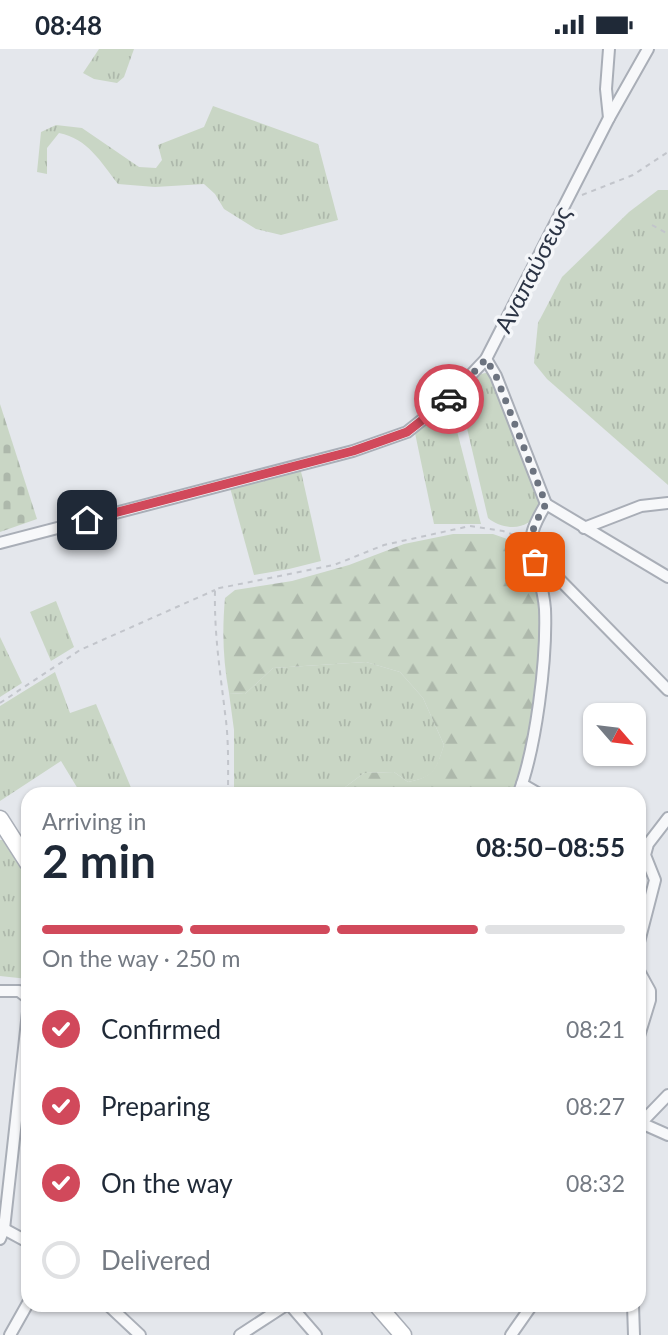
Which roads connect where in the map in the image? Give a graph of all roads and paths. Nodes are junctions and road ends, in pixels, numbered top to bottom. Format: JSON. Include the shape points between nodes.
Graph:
{"nodes":[{"id":1,"x":609,"y":49,"type":"edge"},
{"id":2,"x":648,"y":49,"type":"edge"},
{"id":3,"x":609,"y":118,"type":"junction"},
{"id":4,"x":668,"y":152,"type":"edge"},
{"id":5,"x":568,"y":200,"type":"junction"},
{"id":6,"x":652,"y":225,"type":"dead end"},
{"id":7,"x":668,"y":234,"type":"edge"},
{"id":8,"x":486,"y":359,"type":"junction"},
{"id":9,"x":668,"y":503,"type":"edge"},
{"id":10,"x":546,"y":504,"type":"junction"},
{"id":11,"x":584,"y":528,"type":"junction"},
{"id":12,"x":530,"y":541,"type":"junction"},
{"id":13,"x":0,"y":543,"type":"edge"},
{"id":14,"x":535,"y":562,"type":"junction"},
{"id":15,"x":668,"y":577,"type":"edge"},
{"id":16,"x":215,"y":589,"type":"junction"},
{"id":17,"x":667,"y":687,"type":"edge"},
{"id":18,"x":0,"y":703,"type":"edge"},
{"id":19,"x":228,"y":787,"type":"edge"},
{"id":20,"x":520,"y":787,"type":"edge"},
{"id":21,"x":668,"y":818,"type":"edge"},
{"id":22,"x":0,"y":819,"type":"edge"},
{"id":23,"x":646,"y":847,"type":"edge"},
{"id":24,"x":21,"y":852,"type":"edge"},
{"id":25,"x":646,"y":861,"type":"edge"},
{"id":26,"x":655,"y":880,"type":"junction"},
{"id":27,"x":668,"y":883,"type":"edge"},
{"id":28,"x":646,"y":915,"type":"edge"},
{"id":29,"x":646,"y":984,"type":"edge"},
{"id":30,"x":0,"y":991,"type":"edge"},
{"id":31,"x":21,"y":993,"type":"edge"},
{"id":32,"x":646,"y":1013,"type":"edge"},
{"id":33,"x":21,"y":1073,"type":"edge"},
{"id":34,"x":668,"y":1095,"type":"edge"},
{"id":35,"x":646,"y":1118,"type":"edge"},
{"id":36,"x":646,"y":1126,"type":"edge"},
{"id":37,"x":668,"y":1135,"type":"edge"},
{"id":38,"x":2,"y":1234,"type":"edge"},
{"id":39,"x":21,"y":1240,"type":"edge"},
{"id":40,"x":23,"y":1312,"type":"edge"},
{"id":41,"x":115,"y":1312,"type":"edge"},
{"id":42,"x":277,"y":1312,"type":"edge"},
{"id":43,"x":295,"y":1312,"type":"edge"},
{"id":44,"x":383,"y":1312,"type":"edge"},
{"id":45,"x":527,"y":1312,"type":"edge"},
{"id":46,"x":633,"y":1312,"type":"edge"},
{"id":47,"x":10,"y":1335,"type":"edge"},
{"id":48,"x":140,"y":1335,"type":"edge"},
{"id":49,"x":240,"y":1335,"type":"edge"},
{"id":50,"x":316,"y":1335,"type":"edge"},
{"id":51,"x":403,"y":1335,"type":"edge"},
{"id":52,"x":511,"y":1335,"type":"edge"},
{"id":53,"x":634,"y":1335,"type":"edge"}],
"edges":[{"from":1,"to":3,"type":"street"},
{"from":2,"to":3,"type":"street","name":"Αναπαύσεως"},
{"from":3,"to":5,"type":"street","name":"Αναπαύσεως"},
{"from":4,"to":5,"type":"path","via":[[633,175]]},
{"from":5,"to":8,"type":"street","name":"Αναπαύσεως"},
{"from":6,"to":7,"type":"path"},
{"from":8,"to":10,"type":"street"},
{"from":8,"to":13,"type":"street","name":"Αναπαύσεως","via":[[447,400],[407,432],[353,451]]},
{"from":9,"to":11,"type":"street","via":[[641,506]]},
{"from":10,"to":11,"type":"street"},
{"from":10,"to":12,"type":"street"},
{"from":11,"to":15,"type":"street"},
{"from":12,"to":14,"type":"street"},
{"from":12,"to":16,"type":"path","via":[[470,526],[384,545],[322,568]]},
{"from":14,"to":17,"type":"street"},
{"from":14,"to":20,"type":"street","via":[[544,600],[544,652]]},
{"from":16,"to":18,"type":"path","via":[[80,650]]},
{"from":16,"to":19,"type":"path"},
{"from":21,"to":23,"type":"street"},
{"from":22,"to":24,"type":"street"},
{"from":25,"to":26,"type":"street"},
{"from":26,"to":27,"type":"street"},
{"from":26,"to":28,"type":"street"},
{"from":29,"to":32,"type":"street","via":[[650,1000]]},
{"from":30,"to":31,"type":"street"},
{"from":33,"to":38,"type":"street"},
{"from":34,"to":35,"type":"street"},
{"from":36,"to":37,"type":"street"},
{"from":38,"to":39,"type":"street"},
{"from":40,"to":47,"type":"street"},
{"from":41,"to":48,"type":"street"},
{"from":42,"to":49,"type":"street"},
{"from":43,"to":50,"type":"street"},
{"from":44,"to":51,"type":"street"},
{"from":45,"to":52,"type":"street"},
{"from":46,"to":53,"type":"street"}]}
